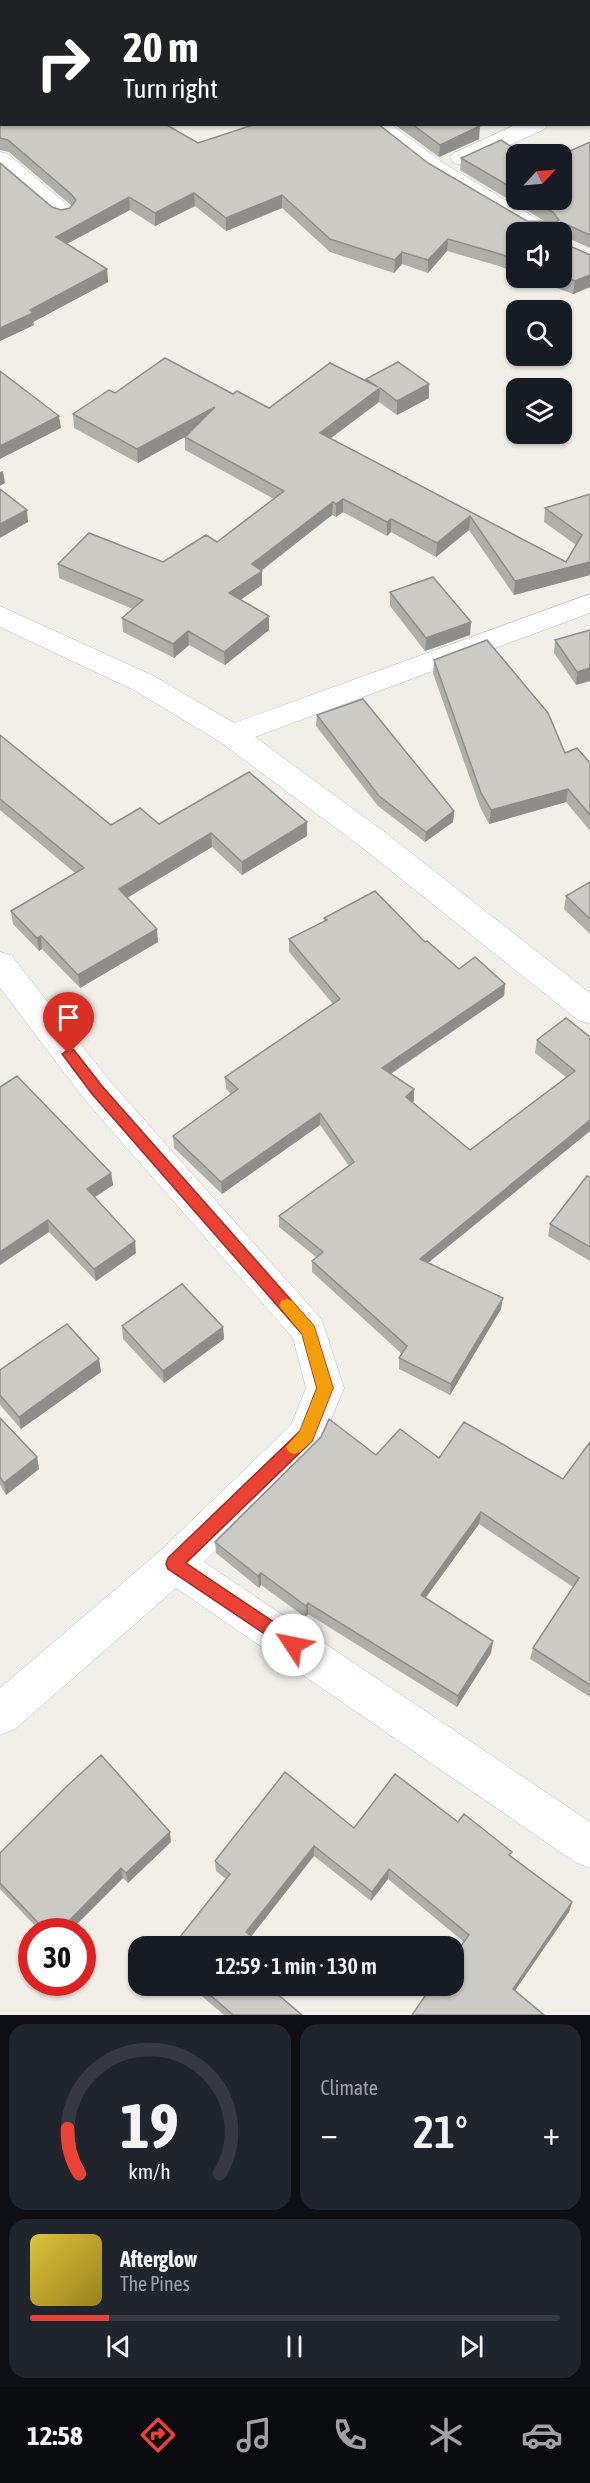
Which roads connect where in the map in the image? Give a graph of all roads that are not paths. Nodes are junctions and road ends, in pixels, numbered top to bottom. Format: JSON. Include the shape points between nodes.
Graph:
{"nodes":[{"id":1,"x":378,"y":126,"type":"edge"},
{"id":2,"x":533,"y":126,"type":"edge"},
{"id":3,"x":0,"y":159,"type":"edge"},
{"id":4,"x":437,"y":169,"type":"junction"},
{"id":5,"x":63,"y":213,"type":"edge"},
{"id":6,"x":526,"y":222,"type":"edge"},
{"id":7,"x":590,"y":603,"type":"edge"},
{"id":8,"x":0,"y":616,"type":"edge"},
{"id":9,"x":231,"y":735,"type":"junction"},
{"id":10,"x":0,"y":964,"type":"edge"},
{"id":11,"x":590,"y":1011,"type":"edge"},
{"id":12,"x":174,"y":1564,"type":"junction"},
{"id":13,"x":0,"y":1715,"type":"edge"},
{"id":14,"x":590,"y":1847,"type":"edge"}],
"edges":[{"from":1,"to":4,"type":"street"},
{"from":2,"to":4,"type":"street"},
{"from":3,"to":5,"type":"street"},
{"from":4,"to":6,"type":"street"},
{"from":7,"to":9,"type":"street"},
{"from":8,"to":9,"type":"street","via":[[144,683]]},
{"from":9,"to":11,"type":"street","via":[[371,838]]},
{"from":10,"to":12,"type":"street","via":[[97,1090],[309,1331],[325,1388],[306,1436]]},
{"from":12,"to":13,"type":"street"},
{"from":12,"to":14,"type":"street"}]}
